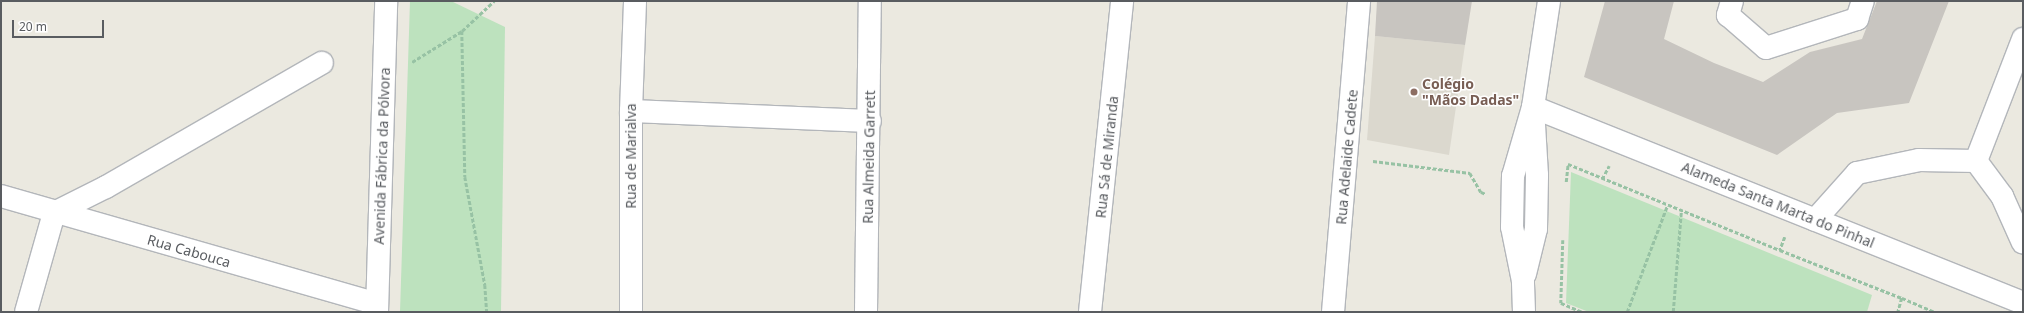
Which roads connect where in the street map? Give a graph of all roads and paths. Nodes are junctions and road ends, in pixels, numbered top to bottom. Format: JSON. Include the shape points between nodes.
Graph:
{"nodes":[{"id":1,"x":386,"y":1,"type":"edge"},
{"id":2,"x":494,"y":1,"type":"edge"},
{"id":3,"x":635,"y":1,"type":"edge"},
{"id":4,"x":870,"y":1,"type":"edge"},
{"id":5,"x":1122,"y":1,"type":"edge"},
{"id":6,"x":1359,"y":1,"type":"edge"},
{"id":7,"x":1549,"y":1,"type":"edge"},
{"id":8,"x":1732,"y":1,"type":"edge"},
{"id":9,"x":1863,"y":1,"type":"edge"},
{"id":10,"x":2023,"y":38,"type":"edge"},
{"id":11,"x":322,"y":63,"type":"dead end"},
{"id":12,"x":1533,"y":107,"type":"junction"},
{"id":13,"x":631,"y":111,"type":"junction"},
{"id":14,"x":870,"y":121,"type":"junction"},
{"id":15,"x":1348,"y":152,"type":"junction"},
{"id":16,"x":1976,"y":161,"type":"junction"},
{"id":17,"x":1566,"y":188,"type":"dead end"},
{"id":18,"x":1,"y":196,"type":"edge"},
{"id":19,"x":1513,"y":203,"type":"junction"},
{"id":20,"x":1667,"y":206,"type":"junction"},
{"id":21,"x":1795,"y":211,"type":"junction"},
{"id":22,"x":1681,"y":212,"type":"junction"},
{"id":23,"x":54,"y":213,"type":"junction"},
{"id":24,"x":1815,"y":220,"type":"junction"},
{"id":25,"x":1563,"y":234,"type":"dead end"},
{"id":26,"x":2023,"y":243,"type":"edge"},
{"id":27,"x":1780,"y":250,"type":"junction"},
{"id":28,"x":1523,"y":281,"type":"junction"},
{"id":29,"x":1902,"y":298,"type":"junction"},
{"id":30,"x":2023,"y":299,"type":"edge"},
{"id":31,"x":377,"y":308,"type":"edge"},
{"id":32,"x":26,"y":312,"type":"edge"},
{"id":33,"x":487,"y":312,"type":"edge"},
{"id":34,"x":631,"y":312,"type":"edge"},
{"id":35,"x":866,"y":312,"type":"edge"},
{"id":36,"x":1090,"y":312,"type":"edge"},
{"id":37,"x":1333,"y":312,"type":"edge"},
{"id":38,"x":1524,"y":312,"type":"edge"},
{"id":39,"x":1582,"y":312,"type":"edge"},
{"id":40,"x":1627,"y":312,"type":"edge"},
{"id":41,"x":1673,"y":312,"type":"edge"},
{"id":42,"x":1898,"y":312,"type":"edge"},
{"id":43,"x":1935,"y":312,"type":"edge"}],
"edges":[{"from":1,"to":31,"type":"street","name":"Avenida Fábrica da Pólvora"},
{"from":2,"to":33,"type":"path","via":[[462,31],[465,177],[485,285]]},
{"from":3,"to":13,"type":"street","name":"Rua de Marialva"},
{"from":4,"to":14,"type":"street","name":"Rua Almeida Garrett"},
{"from":5,"to":36,"type":"street","name":"Rua Sá de Miranda"},
{"from":6,"to":15,"type":"street","name":"Rua Adelaide Cadete"},
{"from":7,"to":12,"type":"street"},
{"from":8,"to":9,"type":"street","via":[[1728,15],[1766,48],[1856,19]]},
{"from":10,"to":16,"type":"street"},
{"from":11,"to":23,"type":"street","via":[[112,183]]},
{"from":12,"to":19,"type":"street","via":[[1513,176]]},
{"from":12,"to":21,"type":"street","name":"Alameda Santa Marta do Pinhal"},
{"from":12,"to":28,"type":"street","via":[[1537,175],[1536,229]]},
{"from":13,"to":14,"type":"street"},
{"from":13,"to":34,"type":"street","name":"Rua de Marialva"},
{"from":14,"to":35,"type":"street","name":"Rua Almeida Garrett"},
{"from":15,"to":19,"type":"path","via":[[1374,161],[1470,173],[1481,192]]},
{"from":15,"to":37,"type":"street","name":"Rua Adelaide Cadete"},
{"from":16,"to":24,"type":"street","via":[[1919,160],[1857,173]]},
{"from":16,"to":26,"type":"street","via":[[2002,196]]},
{"from":17,"to":20,"type":"path","via":[[1568,164]]},
{"from":18,"to":23,"type":"street","name":"Rua Cabouca"},
{"from":19,"to":28,"type":"street","via":[[1512,227]]},
{"from":20,"to":22,"type":"path"},
{"from":20,"to":40,"type":"path"},
{"from":21,"to":24,"type":"street","name":"Alameda Santa Marta do Pinhal"},
{"from":21,"to":27,"type":"path"},
{"from":22,"to":27,"type":"path"},
{"from":22,"to":41,"type":"path"},
{"from":23,"to":31,"type":"street","name":"Rua Cabouca"},
{"from":23,"to":32,"type":"street"},
{"from":24,"to":30,"type":"street","name":"Alameda Santa Marta do Pinhal"},
{"from":25,"to":39,"type":"path","via":[[1561,303]]},
{"from":27,"to":29,"type":"path"},
{"from":28,"to":38,"type":"street"},
{"from":29,"to":42,"type":"path"},
{"from":29,"to":43,"type":"path"}]}
